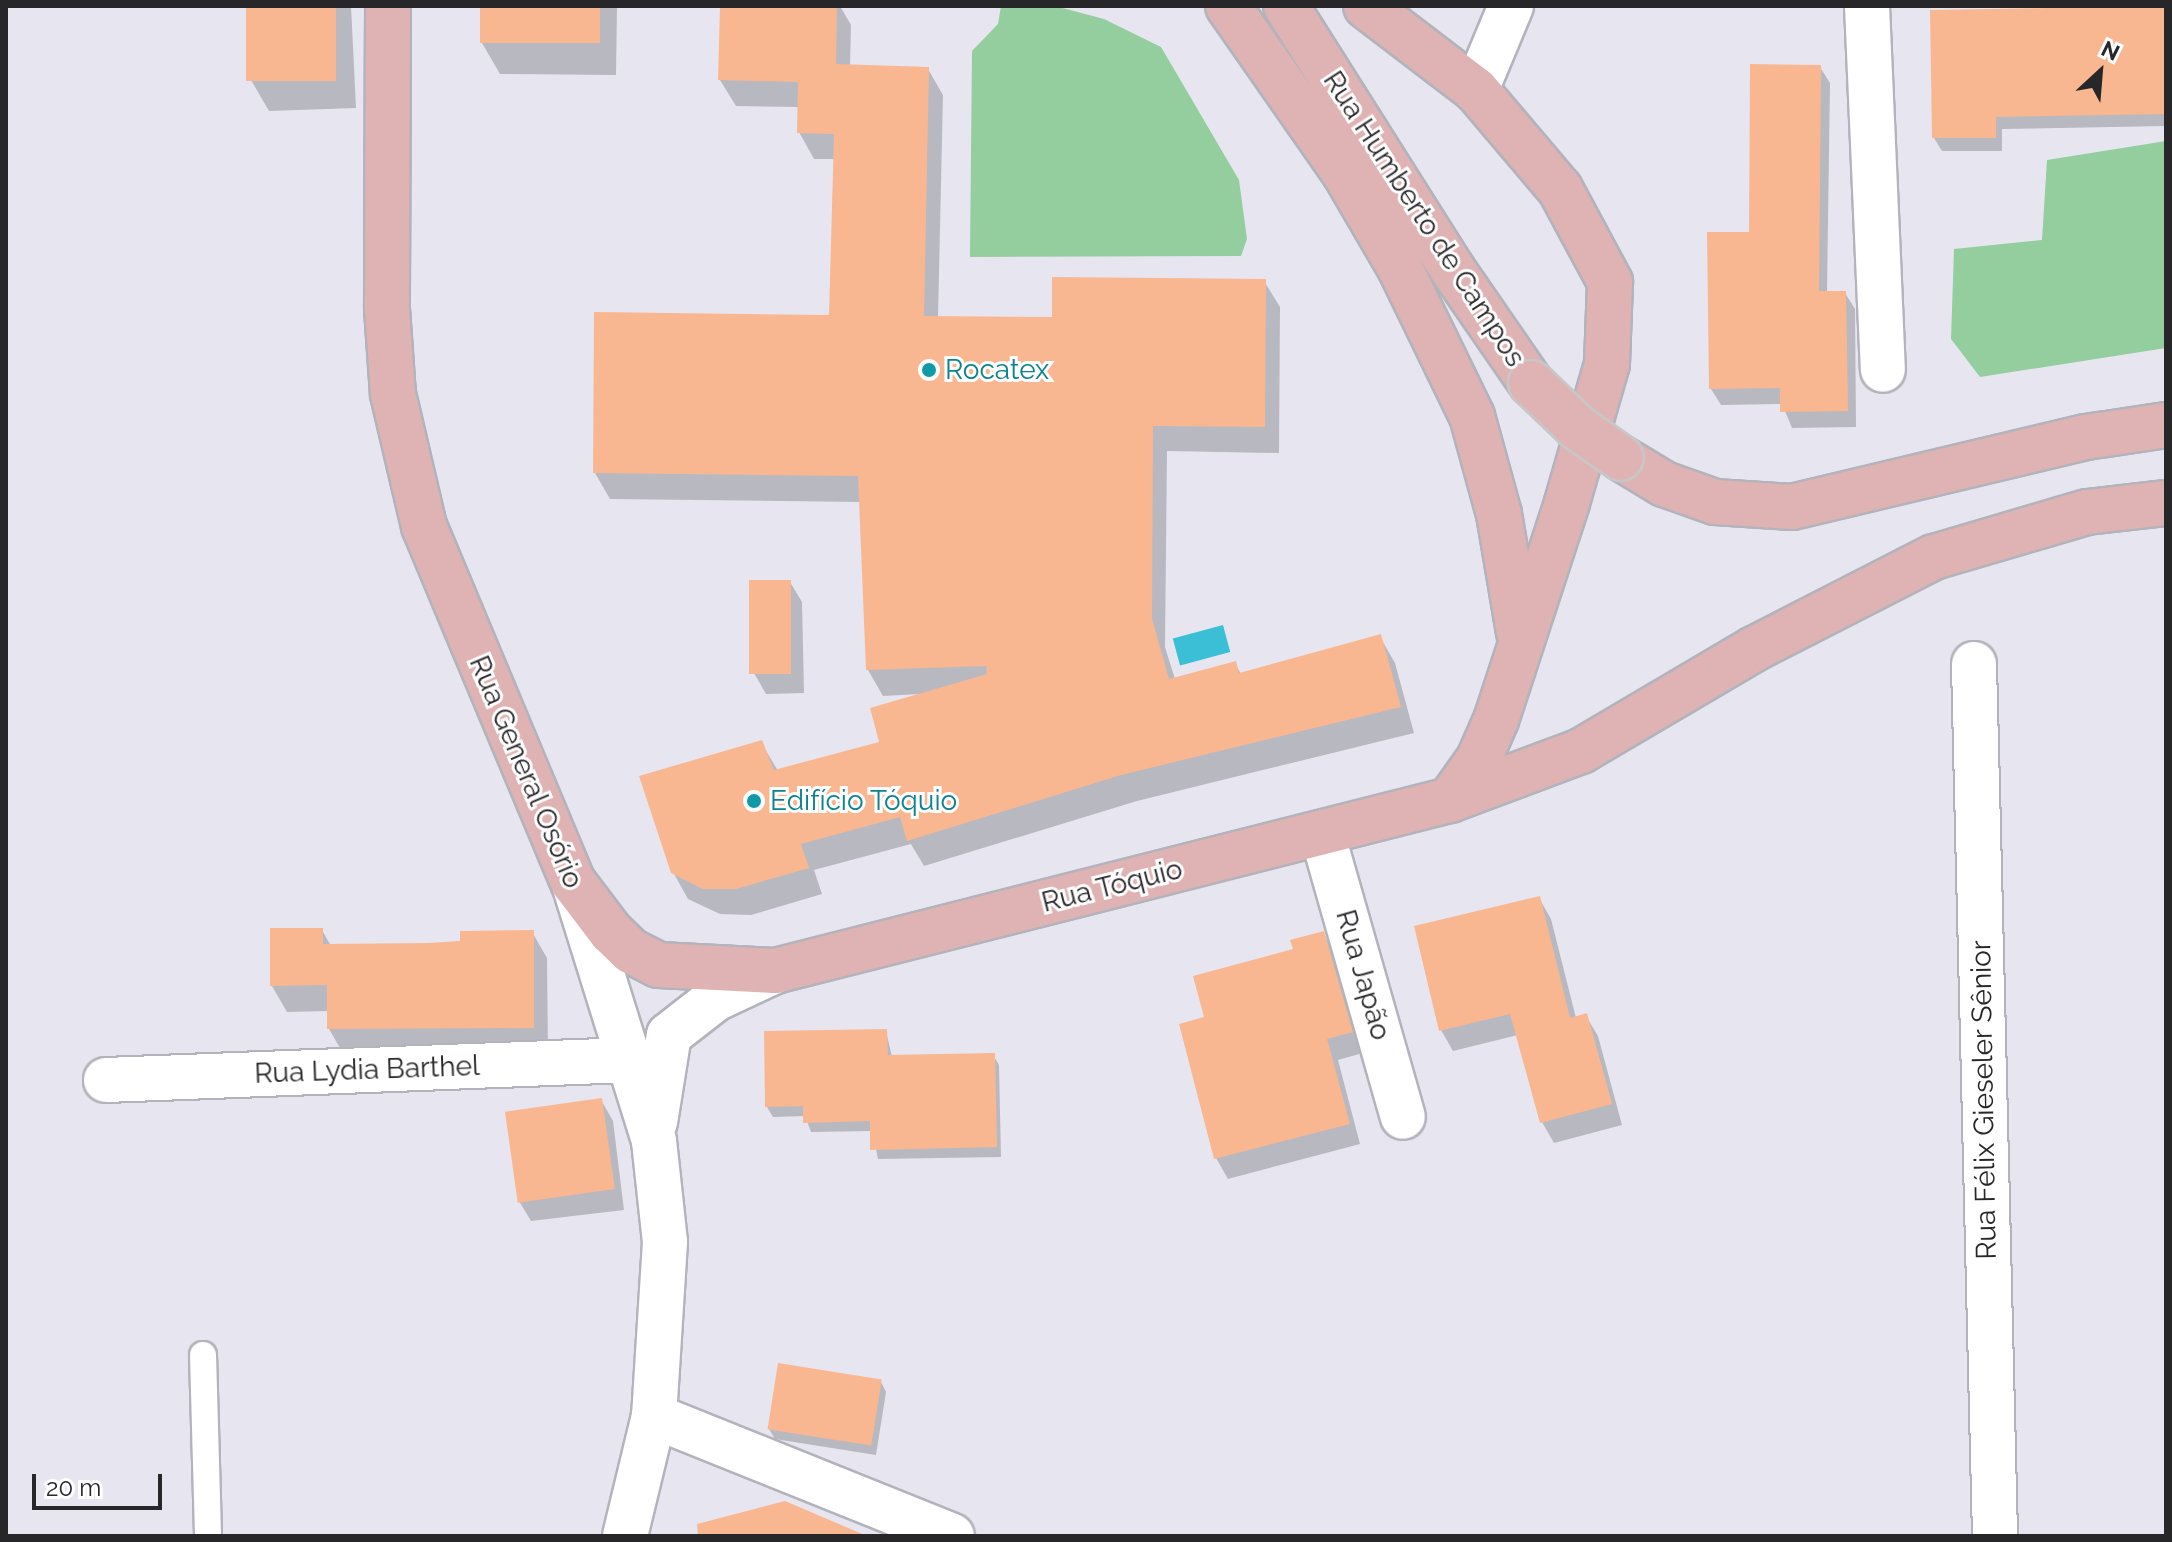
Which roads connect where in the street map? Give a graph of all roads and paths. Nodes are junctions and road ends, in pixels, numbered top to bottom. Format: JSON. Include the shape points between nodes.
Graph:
{"nodes":[{"id":1,"x":388,"y":6,"type":"edge"},
{"id":2,"x":1228,"y":6,"type":"edge"},
{"id":3,"x":1286,"y":6,"type":"edge"},
{"id":4,"x":1366,"y":6,"type":"edge"},
{"id":5,"x":1511,"y":6,"type":"edge"},
{"id":6,"x":1867,"y":6,"type":"edge"},
{"id":7,"x":1476,"y":90,"type":"junction"},
{"id":8,"x":1883,"y":370,"type":"dead end"},
{"id":9,"x":2166,"y":425,"type":"edge"},
{"id":10,"x":2166,"y":503,"type":"edge"},
{"id":11,"x":1520,"y":639,"type":"junction"},
{"id":12,"x":1974,"y":664,"type":"dead end"},
{"id":13,"x":1450,"y":800,"type":"junction"},
{"id":14,"x":1322,"y":833,"type":"junction"},
{"id":15,"x":573,"y":882,"type":"junction"},
{"id":16,"x":775,"y":971,"type":"junction"},
{"id":17,"x":629,"y":1060,"type":"junction"},
{"id":18,"x":106,"y":1080,"type":"dead end"},
{"id":19,"x":1403,"y":1117,"type":"dead end"},
{"id":20,"x":654,"y":1141,"type":"junction"},
{"id":21,"x":203,"y":1355,"type":"dead end"},
{"id":22,"x":654,"y":1416,"type":"junction"},
{"id":23,"x":208,"y":1536,"type":"edge"},
{"id":24,"x":625,"y":1536,"type":"edge"},
{"id":25,"x":952,"y":1536,"type":"edge"},
{"id":26,"x":1995,"y":1536,"type":"edge"}],
"edges":[{"from":1,"to":15,"type":"main road","name":"Rua General Osório","via":[[384,158],[393,394],[424,526]]},
{"from":2,"to":11,"type":"main road","via":[[1344,172],[1400,268],[1472,416],[1499,514]]},
{"from":3,"to":9,"type":"main road","name":"Rua Humberto de Campos","bridge":true,"via":[[1531,383],[1578,428],[1664,484],[1715,502],[1792,507],[2086,437]]},
{"from":4,"to":7,"type":"main road"},
{"from":5,"to":7,"type":"street"},
{"from":6,"to":8,"type":"street"},
{"from":7,"to":11,"type":"main road","via":[[1560,189],[1610,282],[1607,364]]},
{"from":10,"to":13,"type":"main road","via":[[2087,512],[1934,557],[1754,649],[1581,751]]},
{"from":11,"to":13,"type":"main road","via":[[1511,679],[1479,759]]},
{"from":12,"to":26,"type":"street","name":"Rua Félix Gieseler Sênior"},
{"from":13,"to":14,"type":"main road","name":"Rua Tóquio"},
{"from":14,"to":16,"type":"main road","name":"Rua Tóquio"},
{"from":14,"to":19,"type":"street","name":"Rua Japão"},
{"from":15,"to":16,"type":"main road","name":"Rua Tóquio","via":[[611,932],[631,951],[659,965]]},
{"from":15,"to":17,"type":"street","name":"Rua General Osório"},
{"from":16,"to":20,"type":"street","name":"Rua Tóquio","via":[[715,999],[669,1035]]},
{"from":17,"to":18,"type":"street","name":"Rua Lydia Barthel"},
{"from":17,"to":20,"type":"street","name":"Rua General Osório"},
{"from":20,"to":22,"type":"street","name":"Rua General Osório","via":[[665,1242]]},
{"from":21,"to":23,"type":"lane"},
{"from":22,"to":24,"type":"street","name":"Rua General Osório"},
{"from":22,"to":25,"type":"street"}]}
